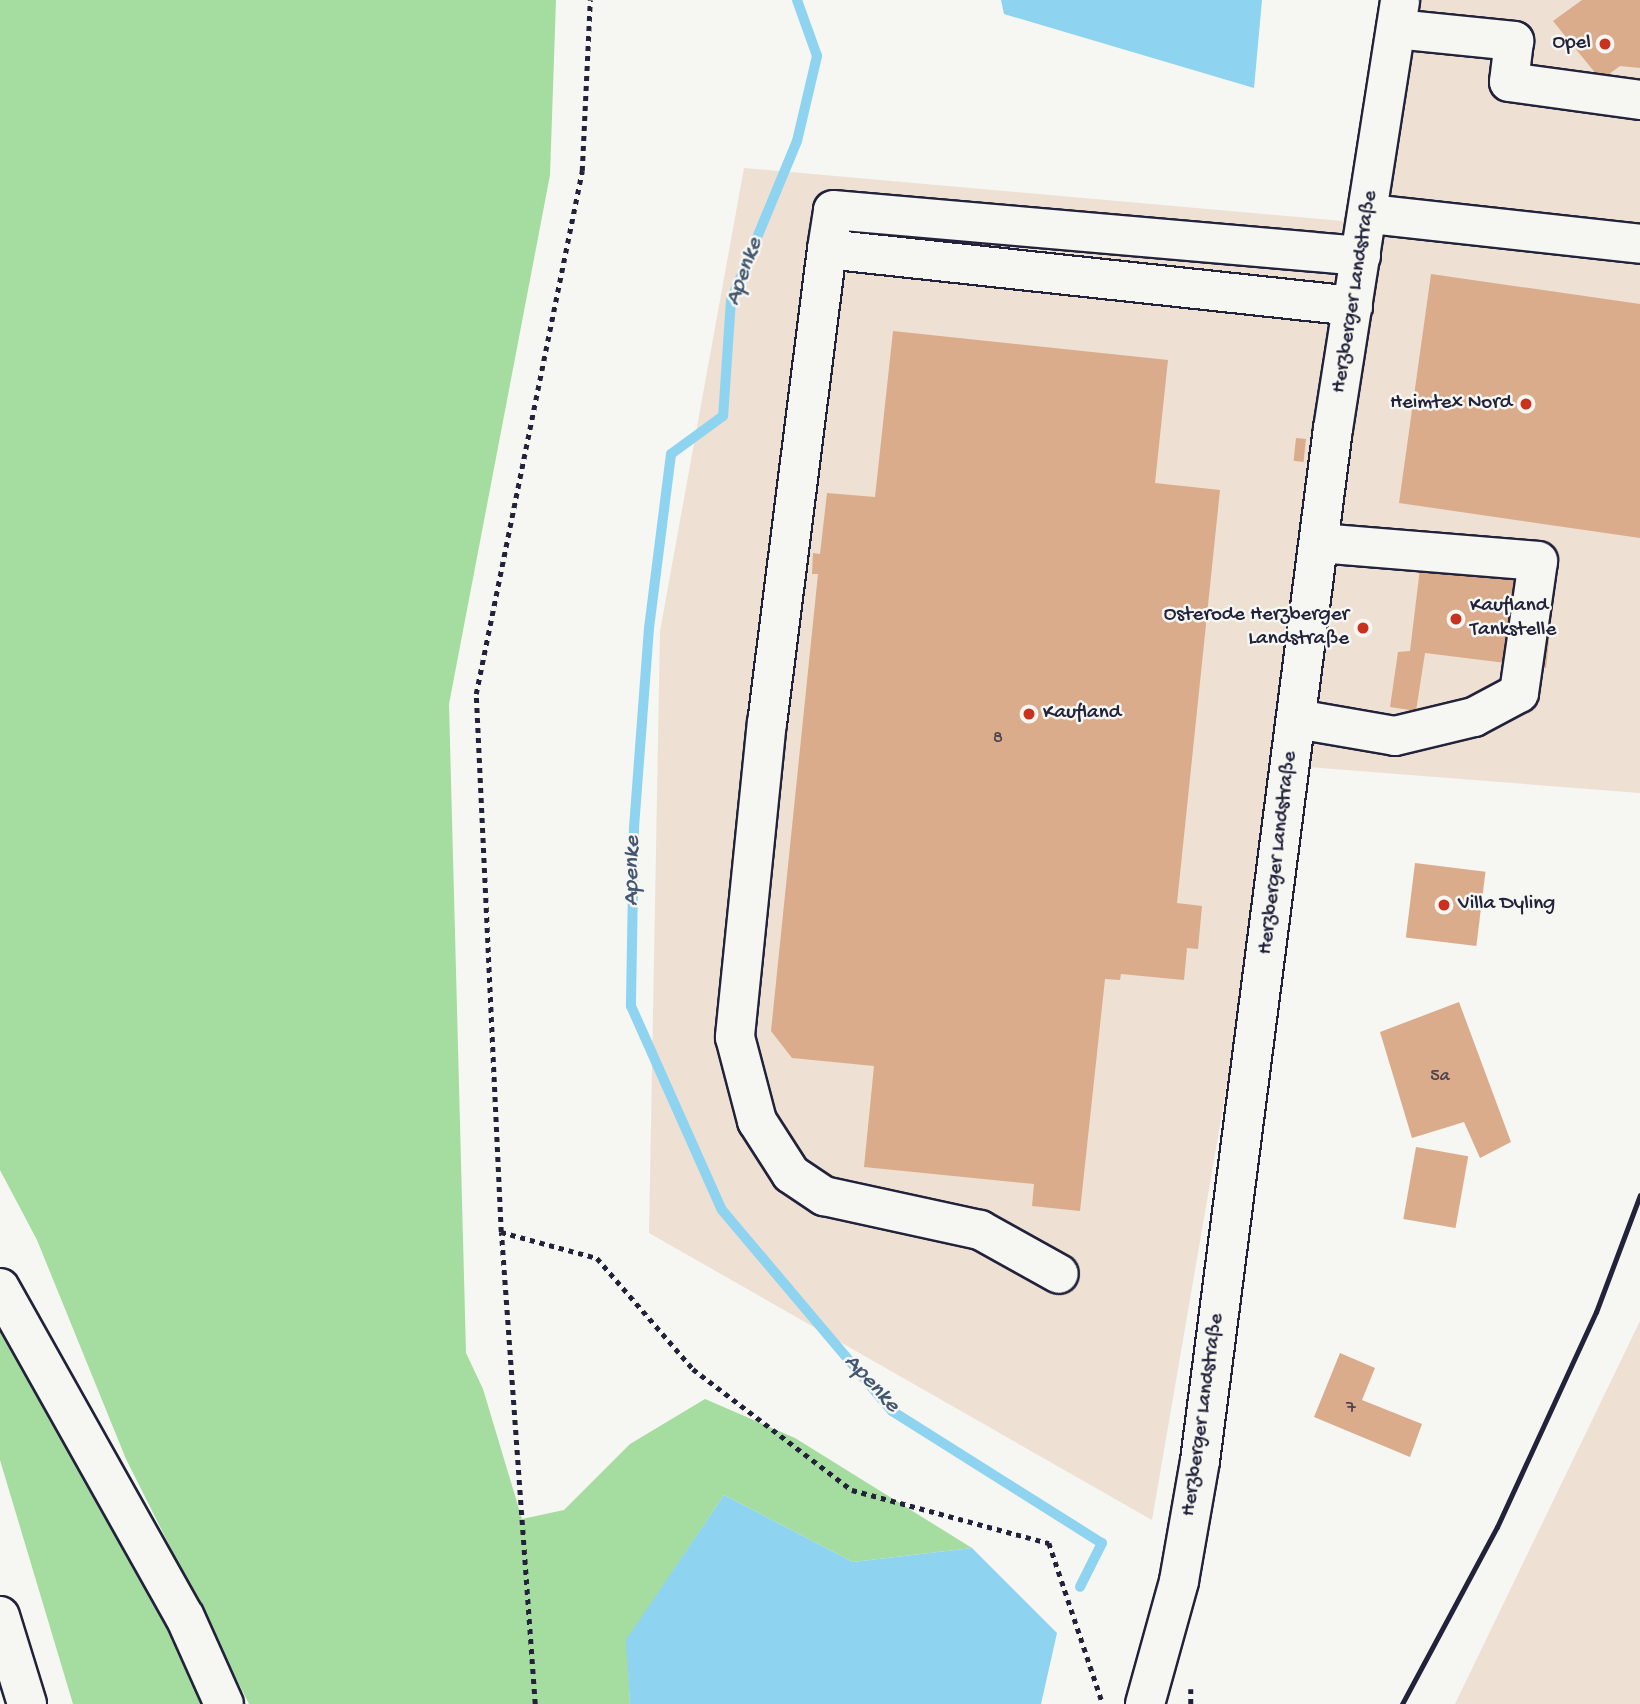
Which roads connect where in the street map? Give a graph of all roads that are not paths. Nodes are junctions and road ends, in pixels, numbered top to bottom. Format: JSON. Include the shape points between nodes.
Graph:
{"nodes":[{"id":1,"x":1398,"y":15,"type":"edge"},
{"id":2,"x":1640,"y":100,"type":"edge"},
{"id":3,"x":1370,"y":214,"type":"junction"},
{"id":4,"x":1147,"y":238,"type":"junction"},
{"id":5,"x":1640,"y":244,"type":"edge"},
{"id":6,"x":827,"y":249,"type":"junction"},
{"id":7,"x":1361,"y":256,"type":"junction"},
{"id":8,"x":1144,"y":280,"type":"junction"},
{"id":9,"x":1353,"y":306,"type":"junction"},
{"id":10,"x":1320,"y":543,"type":"junction"},
{"id":11,"x":1297,"y":719,"type":"junction"},
{"id":12,"x":1059,"y":1274,"type":"dead end"},
{"id":13,"x":0,"y":1288,"type":"edge"},
{"id":14,"x":0,"y":1616,"type":"edge"},
{"id":15,"x":27,"y":1704,"type":"edge"},
{"id":16,"x":224,"y":1704,"type":"edge"},
{"id":17,"x":1145,"y":1704,"type":"edge"}],
"edges":[{"from":1,"to":2,"type":"main road","via":[[1514,41],[1508,82]]},
{"from":1,"to":3,"type":"main road","name":"Herzberger Landstraße"},
{"from":3,"to":5,"type":"main road"},
{"from":3,"to":7,"type":"main road","name":"Herzberger Landstraße"},
{"from":4,"to":6,"type":"main road","via":[[833,210]]},
{"from":4,"to":7,"type":"main road"},
{"from":4,"to":8,"type":"main road"},
{"from":6,"to":8,"type":"main road"},
{"from":6,"to":12,"type":"main road","via":[[767,721],[735,1037],[757,1121],[791,1174],[824,1196],[980,1230]]},
{"from":7,"to":9,"type":"main road","name":"Herzberger Landstraße"},
{"from":8,"to":9,"type":"main road"},
{"from":9,"to":10,"type":"main road","name":"Herzberger Landstraße"},
{"from":10,"to":11,"type":"main road","name":"Herzberger Landstraße"},
{"from":10,"to":11,"type":"main road","via":[[1538,561],[1519,693],[1474,717],[1395,736]]},
{"from":11,"to":17,"type":"main road","name":"Herzberger Landstraße","via":[[1200,1461],[1179,1581]]},
{"from":13,"to":16,"type":"main road","via":[[185,1617]]},
{"from":14,"to":15,"type":"main road"}]}
